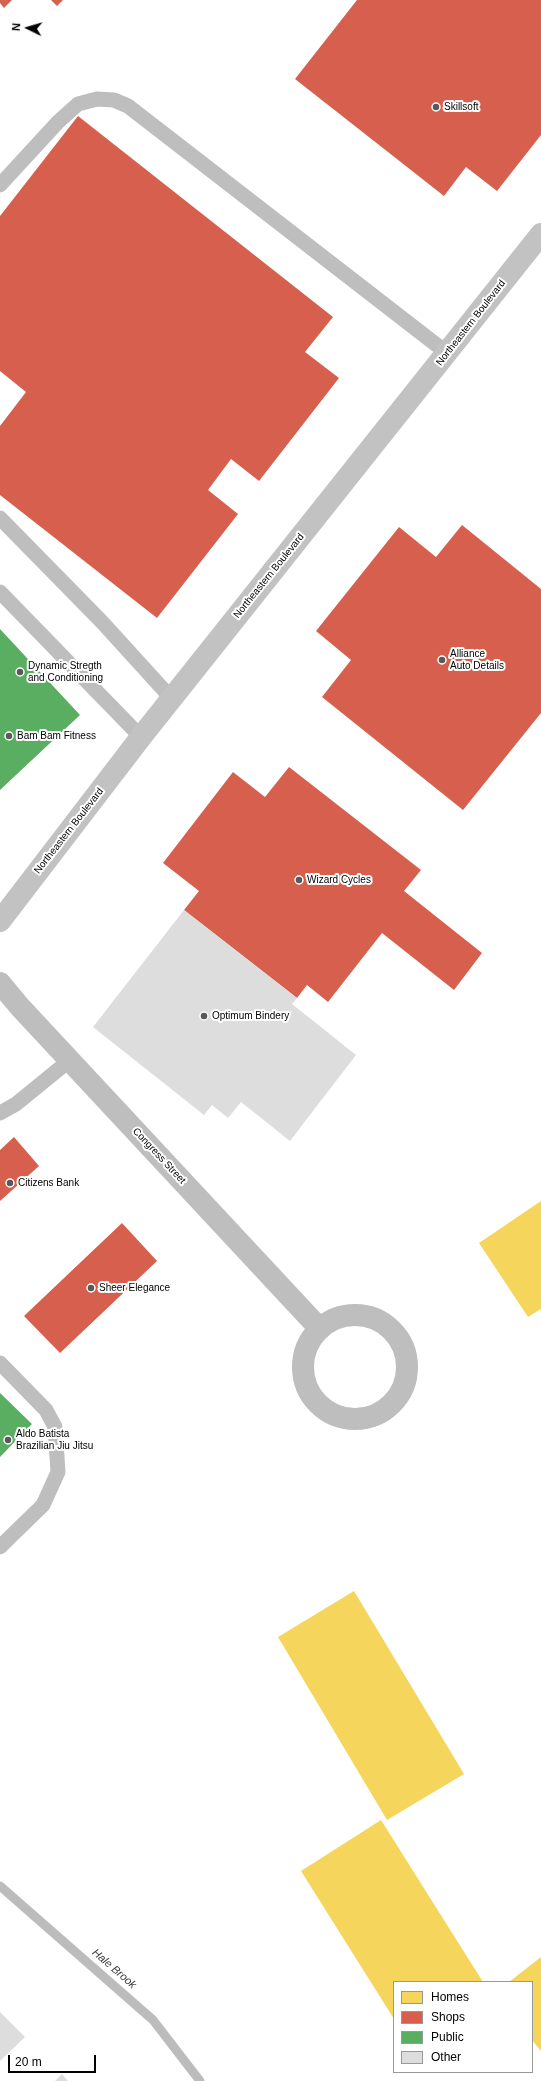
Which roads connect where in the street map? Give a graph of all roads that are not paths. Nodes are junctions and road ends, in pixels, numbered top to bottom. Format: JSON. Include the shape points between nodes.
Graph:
{"nodes":[{"id":1,"x":0,"y":185,"type":"edge"},
{"id":2,"x":541,"y":234,"type":"edge"},
{"id":3,"x":447,"y":353,"type":"junction"},
{"id":4,"x":0,"y":518,"type":"edge"},
{"id":5,"x":0,"y":592,"type":"edge"},
{"id":6,"x":172,"y":699,"type":"junction"},
{"id":7,"x":141,"y":737,"type":"junction"},
{"id":8,"x":0,"y":921,"type":"edge"},
{"id":9,"x":0,"y":983,"type":"edge"},
{"id":10,"x":70,"y":1060,"type":"junction"},
{"id":11,"x":0,"y":1113,"type":"edge"},
{"id":12,"x":320,"y":1329,"type":"junction"},
{"id":13,"x":0,"y":1363,"type":"edge"},
{"id":14,"x":0,"y":1547,"type":"edge"}],
"edges":[{"from":1,"to":3,"type":"lane","via":[[78,104],[97,99],[114,100],[134,110]]},
{"from":2,"to":3,"type":"street","name":"Northeastern Boulevard"},
{"from":3,"to":6,"type":"street","name":"Northeastern Boulevard"},
{"from":4,"to":6,"type":"lane","via":[[102,622]]},
{"from":5,"to":7,"type":"lane"},
{"from":6,"to":7,"type":"street","name":"Northeastern Boulevard"},
{"from":7,"to":8,"type":"street","name":"Northeastern Boulevard"},
{"from":9,"to":10,"type":"street","name":"Congress Street"},
{"from":10,"to":11,"type":"lane","via":[[16,1104]]},
{"from":10,"to":12,"type":"street","name":"Congress Street"},
{"from":12,"to":12,"type":"street","via":[[307,1348],[303,1362],[306,1385],[318,1404],[336,1416],[360,1419],[379,1414],[395,1402],[405,1384],[407,1366],[403,1347],[393,1332],[378,1320],[360,1315],[335,1319]]},
{"from":13,"to":14,"type":"lane","via":[[46,1410],[55,1427],[58,1472],[43,1505]]}]}
